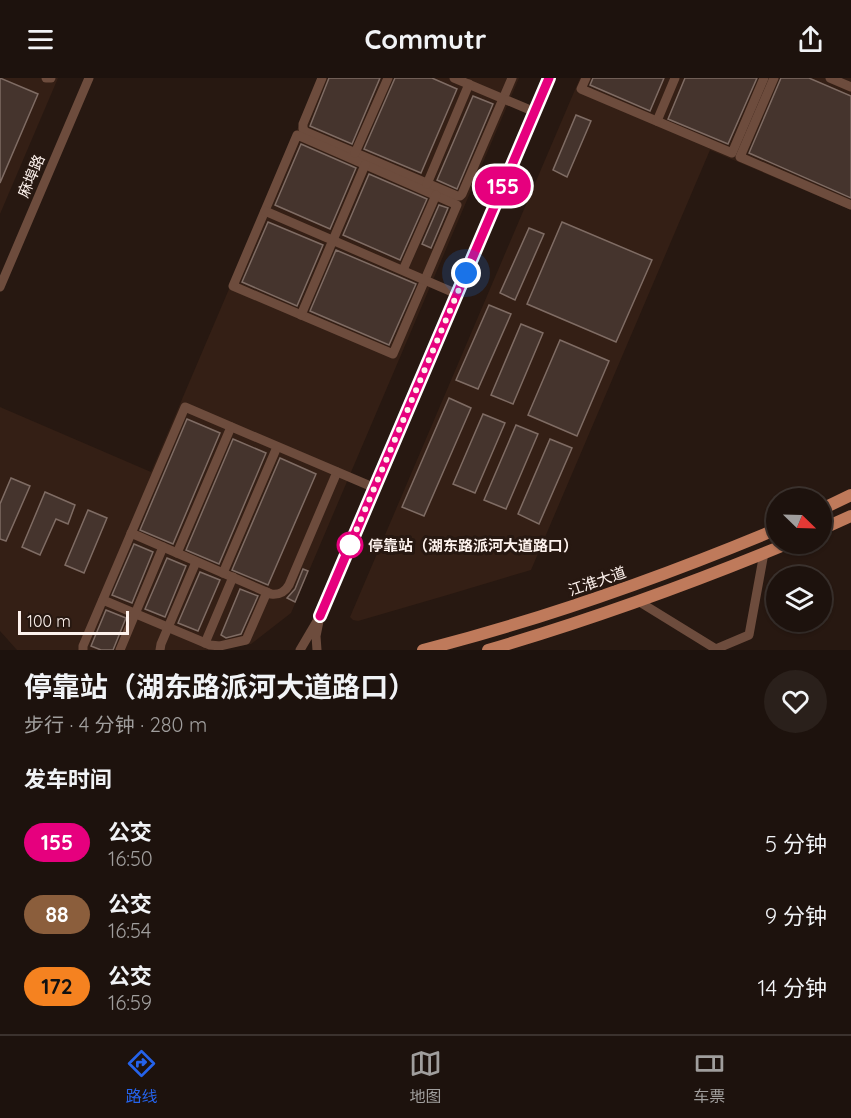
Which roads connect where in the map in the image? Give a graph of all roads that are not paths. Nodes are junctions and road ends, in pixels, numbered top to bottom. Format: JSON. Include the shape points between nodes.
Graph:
{"nodes":[{"id":1,"x":46,"y":78,"type":"edge"},
{"id":2,"x":51,"y":78,"type":"edge"},
{"id":3,"x":89,"y":78,"type":"edge"},
{"id":4,"x":322,"y":78,"type":"edge"},
{"id":5,"x":388,"y":78,"type":"edge"},
{"id":6,"x":454,"y":78,"type":"edge"},
{"id":7,"x":512,"y":78,"type":"edge"},
{"id":8,"x":549,"y":78,"type":"edge"},
{"id":9,"x":586,"y":78,"type":"edge"},
{"id":10,"x":675,"y":78,"type":"edge"},
{"id":11,"x":764,"y":78,"type":"edge"},
{"id":12,"x":774,"y":78,"type":"edge"},
{"id":13,"x":830,"y":78,"type":"edge"},
{"id":14,"x":474,"y":83,"type":"edge"},
{"id":15,"x":851,"y":87,"type":"edge"},
{"id":16,"x":503,"y":98,"type":"junction"},
{"id":17,"x":535,"y":112,"type":"junction"},
{"id":18,"x":657,"y":121,"type":"junction"},
{"id":19,"x":356,"y":153,"type":"junction"},
{"id":20,"x":365,"y":165,"type":"junction"},
{"id":21,"x":427,"y":184,"type":"junction"},
{"id":22,"x":436,"y":195,"type":"junction"},
{"id":23,"x":851,"y":205,"type":"edge"},
{"id":24,"x":265,"y":211,"type":"junction"},
{"id":25,"x":333,"y":240,"type":"junction"},
{"id":26,"x":403,"y":270,"type":"junction"},
{"id":27,"x":425,"y":280,"type":"junction"},
{"id":28,"x":0,"y":286,"type":"edge"},
{"id":29,"x":457,"y":294,"type":"junction"},
{"id":30,"x":301,"y":315,"type":"junction"},
{"id":31,"x":231,"y":427,"type":"junction"},
{"id":32,"x":277,"y":447,"type":"junction"},
{"id":33,"x":337,"y":472,"type":"junction"},
{"id":34,"x":375,"y":488,"type":"junction"},
{"id":35,"x":851,"y":495,"type":"edge"},
{"id":36,"x":832,"y":504,"type":"edge"},
{"id":37,"x":851,"y":516,"type":"edge"},
{"id":38,"x":832,"y":525,"type":"edge"},
{"id":39,"x":131,"y":533,"type":"junction"},
{"id":40,"x":766,"y":533,"type":"edge"},
{"id":41,"x":164,"y":547,"type":"junction"},
{"id":42,"x":177,"y":553,"type":"junction"},
{"id":43,"x":764,"y":554,"type":"joint"},
{"id":44,"x":196,"y":562,"type":"junction"},
{"id":45,"x":223,"y":573,"type":"junction"},
{"id":46,"x":233,"y":578,"type":"junction"},
{"id":47,"x":267,"y":592,"type":"junction"},
{"id":48,"x":103,"y":600,"type":"junction"},
{"id":49,"x":638,"y":601,"type":"junction"},
{"id":50,"x":136,"y":613,"type":"junction"},
{"id":51,"x":320,"y":616,"type":"junction"},
{"id":52,"x":168,"y":627,"type":"junction"},
{"id":53,"x":205,"y":643,"type":"junction"},
{"id":54,"x":83,"y":650,"type":"edge"},
{"id":55,"x":120,"y":650,"type":"edge"},
{"id":56,"x":160,"y":650,"type":"edge"},
{"id":57,"x":300,"y":650,"type":"edge"},
{"id":58,"x":317,"y":650,"type":"edge"},
{"id":59,"x":423,"y":650,"type":"edge"},
{"id":60,"x":488,"y":650,"type":"edge"}],
"edges":[{"from":1,"to":2,"type":"street"},
{"from":3,"to":28,"type":"street","name":"麻埠路"},
{"from":4,"to":19,"type":"street","via":[[303,129]]},
{"from":5,"to":19,"type":"street"},
{"from":6,"to":14,"type":"street"},
{"from":7,"to":16,"type":"street"},
{"from":8,"to":17,"type":"street"},
{"from":9,"to":18,"type":"street","via":[[581,89]]},
{"from":10,"to":18,"type":"street"},
{"from":11,"to":18,"type":"street","via":[[732,153]]},
{"from":12,"to":23,"type":"street","via":[[740,158]]},
{"from":13,"to":15,"type":"street"},
{"from":14,"to":16,"type":"street"},
{"from":14,"to":21,"type":"street"},
{"from":16,"to":17,"type":"street"},
{"from":16,"to":21,"type":"street","via":[[460,196]]},
{"from":17,"to":29,"type":"street"},
{"from":19,"to":21,"type":"street"},
{"from":20,"to":22,"type":"street"},
{"from":20,"to":24,"type":"street","via":[[297,135]]},
{"from":20,"to":25,"type":"street"},
{"from":22,"to":26,"type":"street"},
{"from":22,"to":27,"type":"street","via":[[457,205]]},
{"from":24,"to":25,"type":"street"},
{"from":24,"to":30,"type":"street","via":[[233,286]]},
{"from":25,"to":26,"type":"street"},
{"from":25,"to":30,"type":"street"},
{"from":26,"to":27,"type":"street"},
{"from":27,"to":29,"type":"street"},
{"from":27,"to":30,"type":"street","via":[[393,354]]},
{"from":29,"to":34,"type":"street"},
{"from":31,"to":32,"type":"street"},
{"from":31,"to":39,"type":"street","via":[[185,407]]},
{"from":31,"to":42,"type":"street"},
{"from":32,"to":33,"type":"street"},
{"from":32,"to":45,"type":"street"},
{"from":33,"to":34,"type":"street"},
{"from":33,"to":47,"type":"street","via":[[289,585],[281,594]]},
{"from":34,"to":51,"type":"street"},
{"from":35,"to":36,"type":"main road"},
{"from":37,"to":38,"type":"main road"},
{"from":39,"to":41,"type":"street"},
{"from":39,"to":48,"type":"street"},
{"from":40,"to":59,"type":"main road","name":"江淮大道","via":[[628,586],[475,637]]},
{"from":41,"to":42,"type":"street"},
{"from":41,"to":50,"type":"street"},
{"from":42,"to":44,"type":"street"},
{"from":43,"to":49,"type":"main road"},
{"from":43,"to":49,"type":"street","via":[[749,635],[716,649]]},
{"from":44,"to":45,"type":"street"},
{"from":44,"to":52,"type":"street"},
{"from":45,"to":46,"type":"street"},
{"from":46,"to":47,"type":"street"},
{"from":46,"to":53,"type":"street"},
{"from":47,"to":53,"type":"street","via":[[246,640],[214,646]]},
{"from":48,"to":50,"type":"street"},
{"from":48,"to":54,"type":"street"},
{"from":49,"to":60,"type":"main road"},
{"from":50,"to":52,"type":"street"},
{"from":50,"to":55,"type":"street"},
{"from":51,"to":57,"type":"street"},
{"from":51,"to":58,"type":"street"},
{"from":52,"to":53,"type":"street"},
{"from":52,"to":56,"type":"street"}]}
